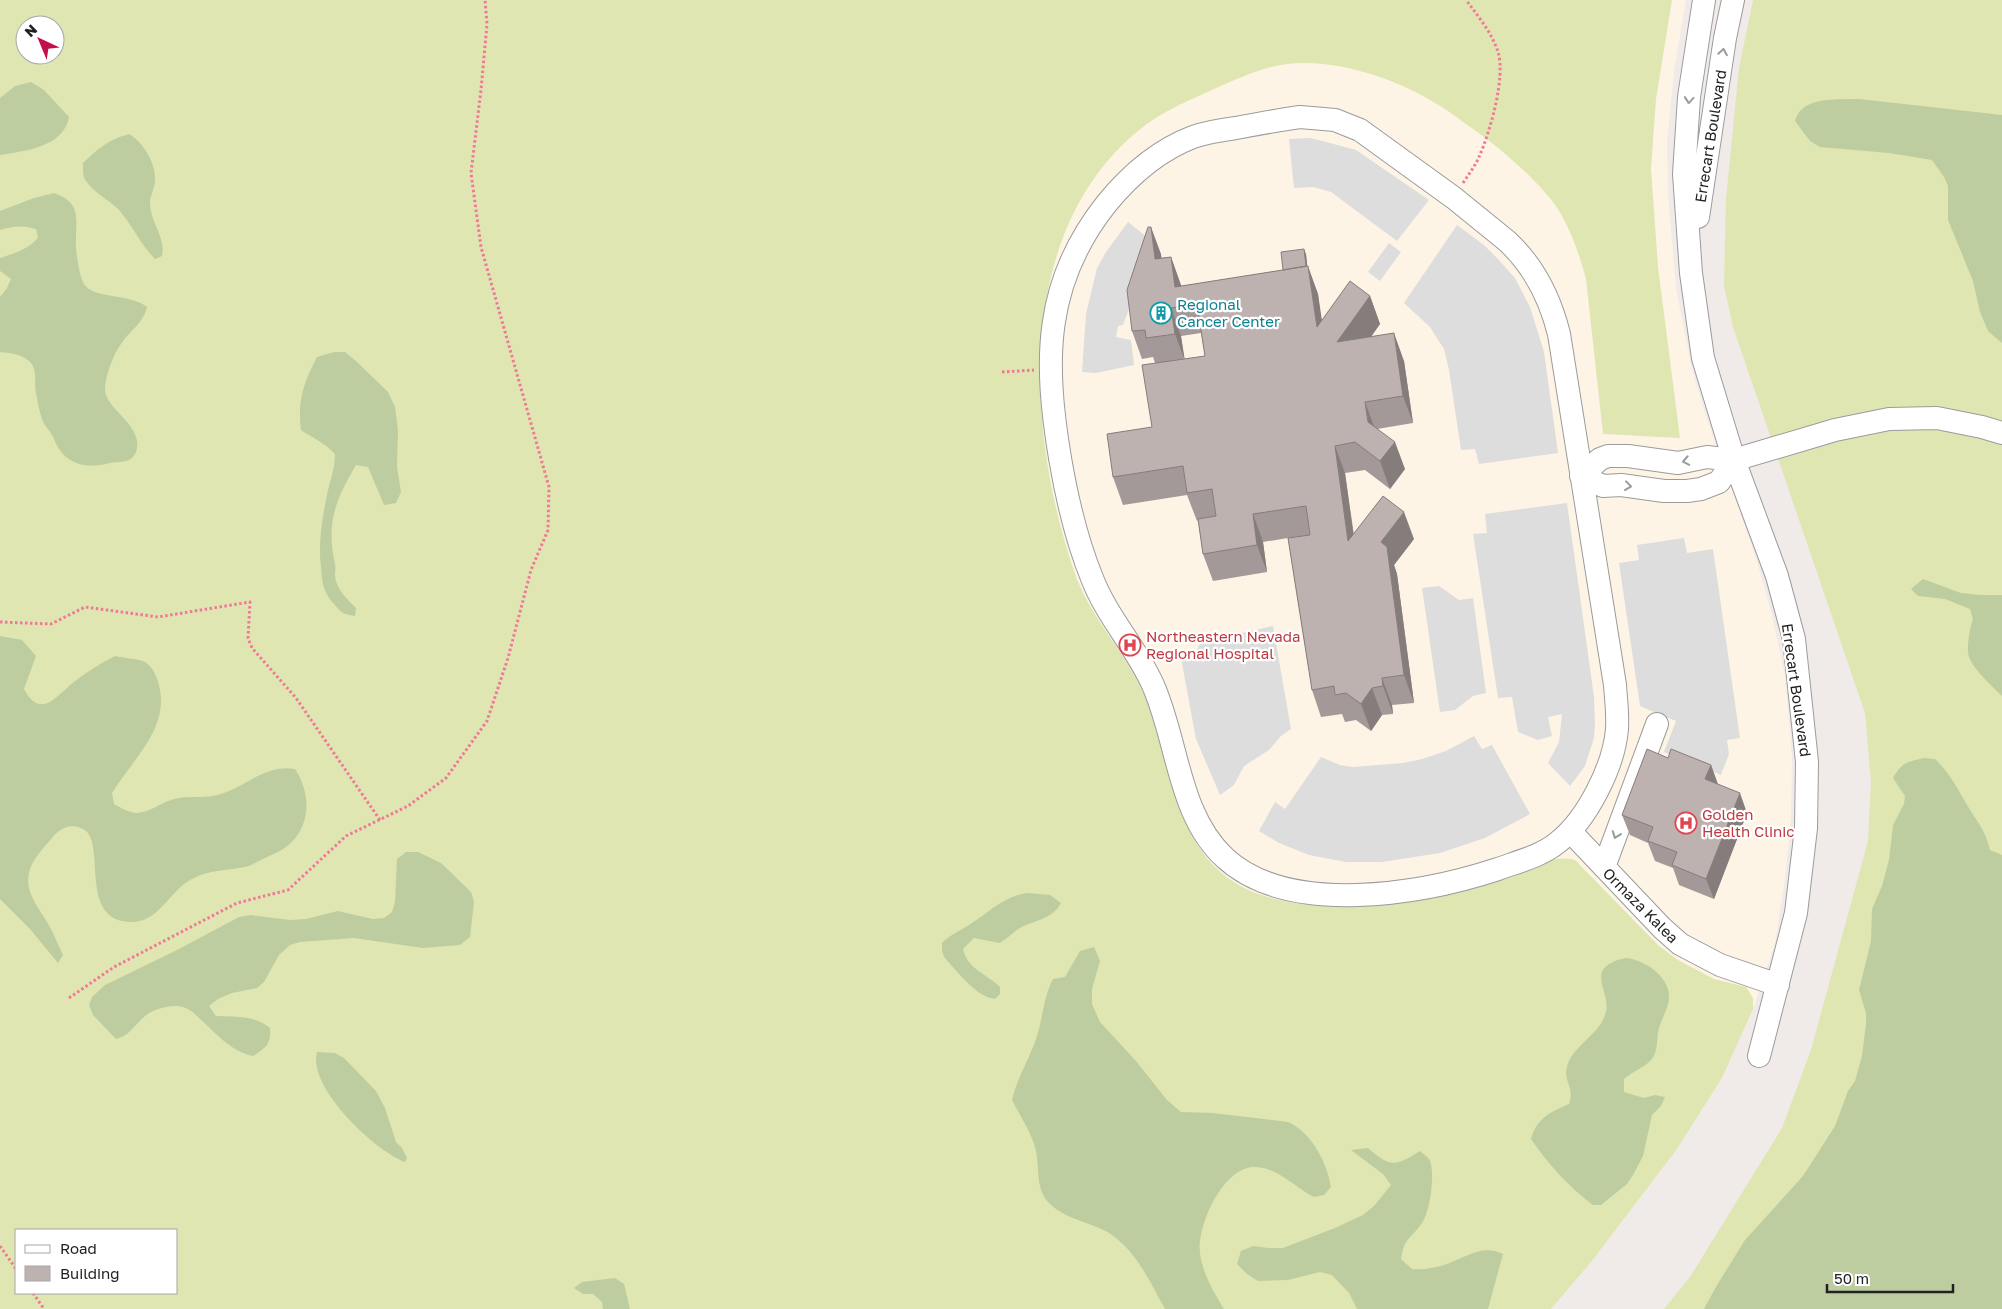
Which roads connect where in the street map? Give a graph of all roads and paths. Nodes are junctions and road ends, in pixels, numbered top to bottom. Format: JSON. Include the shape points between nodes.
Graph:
{"nodes":[{"id":1,"x":485,"y":0,"type":"edge"},
{"id":2,"x":1466,"y":0,"type":"edge"},
{"id":3,"x":1704,"y":0,"type":"edge"},
{"id":4,"x":1733,"y":0,"type":"edge"},
{"id":5,"x":1454,"y":198,"type":"junction"},
{"id":6,"x":1692,"y":273,"type":"junction"},
{"id":7,"x":1049,"y":369,"type":"junction"},
{"id":8,"x":1002,"y":372,"type":"dead end"},
{"id":9,"x":2002,"y":433,"type":"edge"},
{"id":10,"x":1734,"y":460,"type":"junction"},
{"id":11,"x":1582,"y":476,"type":"junction"},
{"id":12,"x":0,"y":622,"type":"edge"},
{"id":13,"x":1657,"y":724,"type":"dead end"},
{"id":14,"x":380,"y":820,"type":"junction"},
{"id":15,"x":1570,"y":831,"type":"junction"},
{"id":16,"x":1604,"y":867,"type":"junction"},
{"id":17,"x":1778,"y":985,"type":"junction"},
{"id":18,"x":69,"y":998,"type":"dead end"},
{"id":19,"x":1759,"y":1056,"type":"dead end"},
{"id":20,"x":0,"y":1246,"type":"edge"},
{"id":21,"x":15,"y":1268,"type":"edge"},
{"id":22,"x":34,"y":1294,"type":"edge"},
{"id":23,"x":44,"y":1309,"type":"edge"}],
"edges":[{"from":1,"to":14,"type":"path","via":[[487,24],[482,90],[471,173],[481,247],[549,487],[548,530],[531,570],[508,658],[487,721],[446,778],[408,806]]},
{"from":2,"to":5,"type":"path","via":[[1493,41],[1501,74],[1483,147]]},
{"from":3,"to":6,"type":"street","name":"Errecart Boulevard","one_way":true,"via":[[1689,97],[1684,174]]},
{"from":6,"to":4,"type":"street","name":"Errecart Boulevard","one_way":true,"via":[[1700,193]]},
{"from":5,"to":7,"type":"street","via":[[1373,138],[1334,120],[1300,117],[1195,136],[1140,169],[1114,195],[1090,228],[1070,266],[1056,307]]},
{"from":5,"to":11,"type":"street","via":[[1520,253],[1547,298],[1559,334]]},
{"from":6,"to":10,"type":"street","name":"Errecart Boulevard","via":[[1703,358]]},
{"from":7,"to":8,"type":"path"},
{"from":7,"to":15,"type":"street","via":[[1065,487],[1091,577],[1108,614],[1146,670],[1168,726],[1194,815],[1225,858],[1261,882],[1295,891],[1396,892],[1460,880],[1517,862],[1548,849]]},
{"from":9,"to":10,"type":"street","via":[[1938,418],[1889,419],[1835,430]]},
{"from":10,"to":11,"type":"street","one_way":true,"via":[[1707,457],[1673,462],[1614,455],[1600,459]]},
{"from":11,"to":10,"type":"street","one_way":true,"via":[[1603,486],[1621,484],[1687,491],[1719,482]]},
{"from":10,"to":17,"type":"street","name":"Errecart Boulevard","via":[[1777,576],[1794,639],[1806,753],[1806,828],[1796,912]]},
{"from":11,"to":15,"type":"street","via":[[1615,685],[1617,728],[1615,744],[1601,782]]},
{"from":12,"to":14,"type":"path","via":[[52,624],[85,607],[158,617],[250,602],[248,638],[252,648],[296,698]]},
{"from":13,"to":16,"type":"street","one_way":true},
{"from":14,"to":18,"type":"path","via":[[346,836],[288,890],[237,903],[114,968]]},
{"from":15,"to":16,"type":"street","name":"Ormaza Kalea"},
{"from":16,"to":17,"type":"street","name":"Ormaza Kalea","via":[[1680,944],[1720,965]]},
{"from":17,"to":19,"type":"street","name":"Errecart Boulevard"},
{"from":20,"to":21,"type":"path"},
{"from":22,"to":23,"type":"path"}]}
